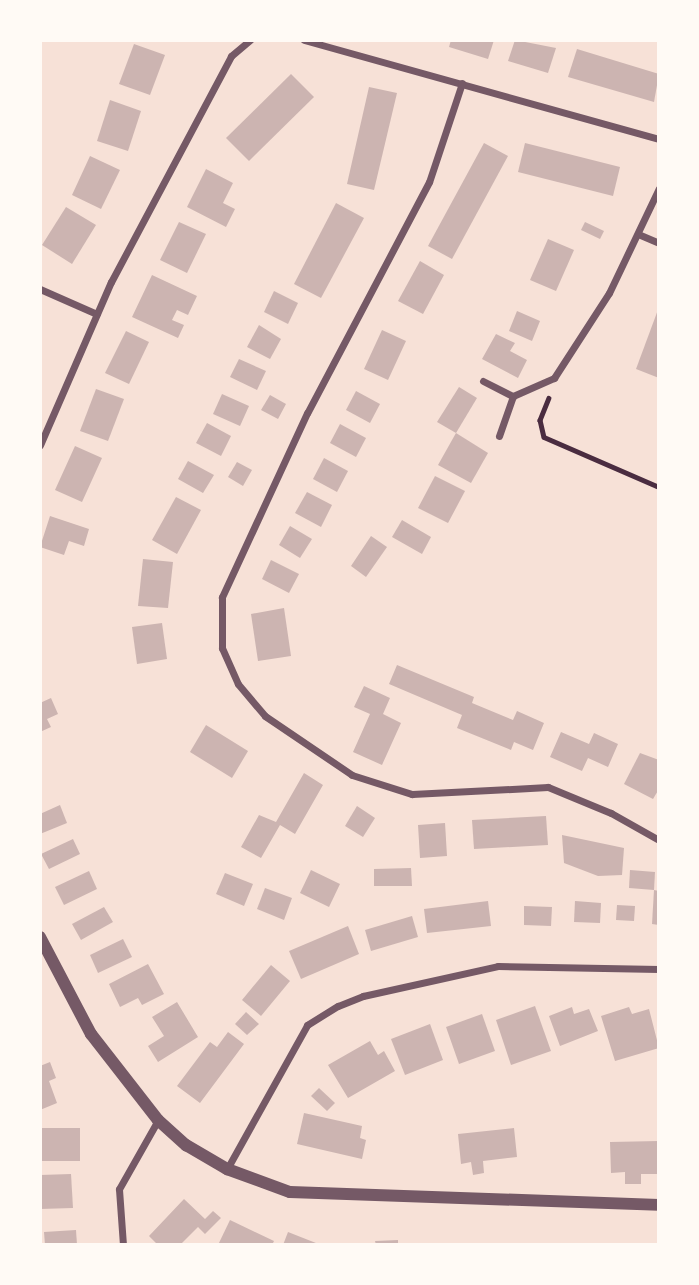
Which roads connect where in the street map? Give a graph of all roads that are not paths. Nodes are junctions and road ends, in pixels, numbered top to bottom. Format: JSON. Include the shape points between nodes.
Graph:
{"nodes":[{"id":1,"x":250,"y":40,"type":"edge"},
{"id":2,"x":304,"y":40,"type":"edge"},
{"id":3,"x":463,"y":83,"type":"junction"},
{"id":4,"x":659,"y":139,"type":"edge"},
{"id":5,"x":659,"y":188,"type":"edge"},
{"id":6,"x":638,"y":234,"type":"junction"},
{"id":7,"x":659,"y":243,"type":"edge"},
{"id":8,"x":40,"y":289,"type":"edge"},
{"id":9,"x":97,"y":314,"type":"junction"},
{"id":10,"x":483,"y":381,"type":"dead end"},
{"id":11,"x":513,"y":396,"type":"junction"},
{"id":12,"x":499,"y":436,"type":"dead end"},
{"id":13,"x":40,"y":445,"type":"edge"},
{"id":14,"x":659,"y":840,"type":"edge"},
{"id":15,"x":40,"y":937,"type":"edge"},
{"id":16,"x":659,"y":969,"type":"edge"},
{"id":17,"x":159,"y":1120,"type":"junction"},
{"id":18,"x":227,"y":1169,"type":"junction"},
{"id":19,"x":659,"y":1205,"type":"edge"},
{"id":20,"x":123,"y":1245,"type":"edge"}],
"edges":[{"from":1,"to":9,"type":"street","via":[[231,56]]},
{"from":2,"to":3,"type":"street"},
{"from":3,"to":4,"type":"street"},
{"from":3,"to":14,"type":"street","via":[[429,182],[307,413],[222,597],[222,648],[238,684],[265,716],[352,775],[412,794],[548,787],[611,813]]},
{"from":5,"to":6,"type":"street"},
{"from":6,"to":7,"type":"street"},
{"from":6,"to":11,"type":"street","via":[[609,293],[554,378]]},
{"from":8,"to":9,"type":"street"},
{"from":9,"to":13,"type":"street"},
{"from":10,"to":11,"type":"street"},
{"from":11,"to":12,"type":"street"},
{"from":15,"to":17,"type":"street","via":[[91,1034]]},
{"from":16,"to":18,"type":"street","via":[[498,966],[375,993],[338,1006],[307,1025]]},
{"from":17,"to":18,"type":"street","via":[[186,1145]]},
{"from":17,"to":20,"type":"street","via":[[118,1189]]},
{"from":18,"to":19,"type":"street","via":[[290,1192]]}]}
